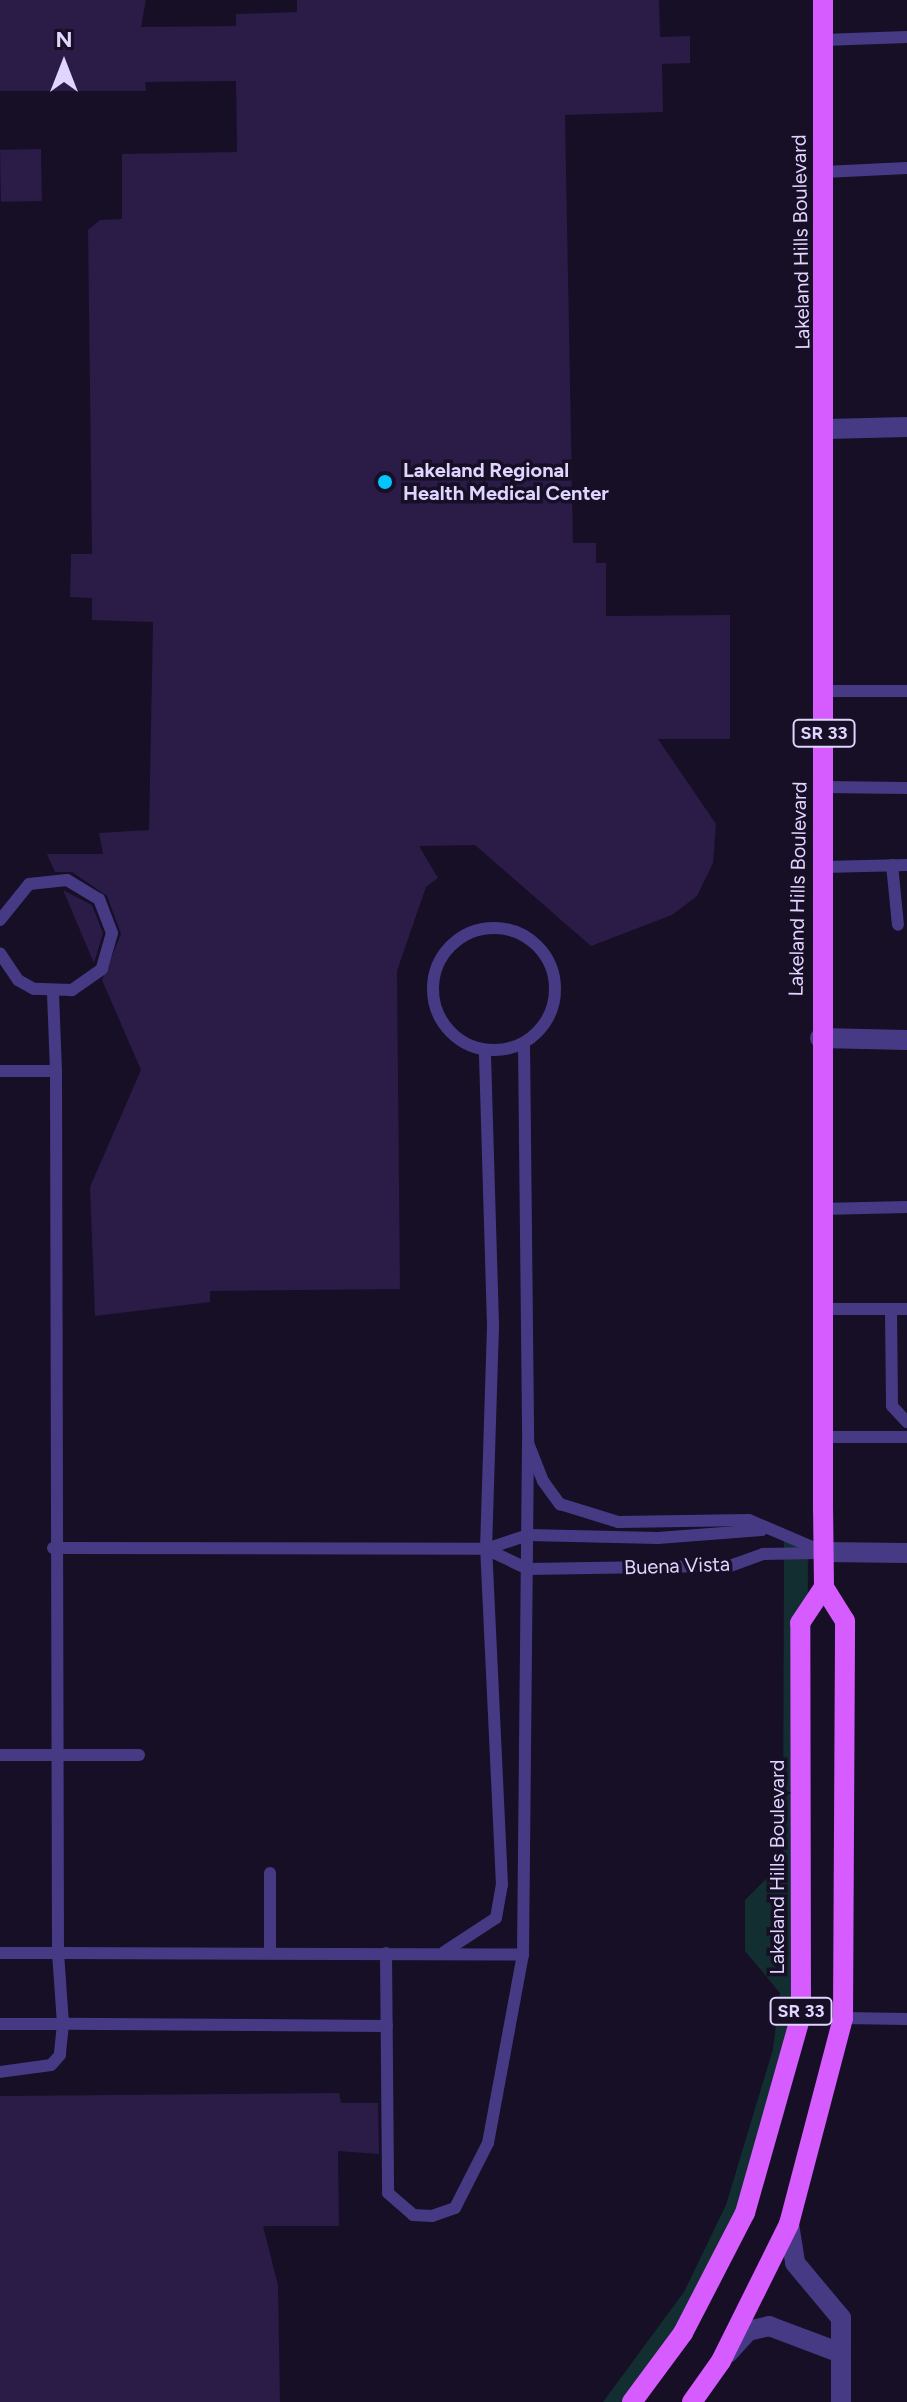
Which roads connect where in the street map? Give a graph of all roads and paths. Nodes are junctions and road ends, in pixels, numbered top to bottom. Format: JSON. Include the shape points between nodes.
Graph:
{"nodes":[{"id":1,"x":823,"y":0,"type":"edge"},
{"id":2,"x":907,"y":37,"type":"edge"},
{"id":3,"x":823,"y":40,"type":"junction"},
{"id":4,"x":907,"y":168,"type":"edge"},
{"id":5,"x":824,"y":172,"type":"junction"},
{"id":6,"x":907,"y":427,"type":"edge"},
{"id":7,"x":827,"y":429,"type":"junction"},
{"id":8,"x":825,"y":691,"type":"junction"},
{"id":9,"x":907,"y":691,"type":"edge"},
{"id":10,"x":823,"y":787,"type":"junction"},
{"id":11,"x":907,"y":788,"type":"edge"},
{"id":12,"x":892,"y":865,"type":"junction"},
{"id":13,"x":907,"y":865,"type":"edge"},
{"id":14,"x":823,"y":867,"type":"junction"},
{"id":15,"x":0,"y":920,"type":"edge"},
{"id":16,"x":898,"y":925,"type":"dead end"},
{"id":17,"x":0,"y":953,"type":"edge"},
{"id":18,"x":53,"y":993,"type":"junction"},
{"id":19,"x":820,"y":1038,"type":"junction"},
{"id":20,"x":907,"y":1040,"type":"edge"},
{"id":21,"x":524,"y":1043,"type":"junction"},
{"id":22,"x":485,"y":1050,"type":"junction"},
{"id":23,"x":0,"y":1071,"type":"edge"},
{"id":24,"x":56,"y":1071,"type":"junction"},
{"id":25,"x":907,"y":1207,"type":"edge"},
{"id":26,"x":821,"y":1209,"type":"junction"},
{"id":27,"x":822,"y":1309,"type":"junction"},
{"id":28,"x":891,"y":1309,"type":"junction"},
{"id":29,"x":907,"y":1309,"type":"edge"},
{"id":30,"x":907,"y":1422,"type":"edge"},
{"id":31,"x":823,"y":1437,"type":"junction"},
{"id":32,"x":907,"y":1437,"type":"edge"},
{"id":33,"x":528,"y":1443,"type":"junction"},
{"id":34,"x":762,"y":1530,"type":"junction"},
{"id":35,"x":528,"y":1535,"type":"junction"},
{"id":36,"x":53,"y":1548,"type":"junction"},
{"id":37,"x":486,"y":1549,"type":"junction"},
{"id":38,"x":824,"y":1552,"type":"junction"},
{"id":39,"x":907,"y":1553,"type":"edge"},
{"id":40,"x":528,"y":1569,"type":"junction"},
{"id":41,"x":824,"y":1587,"type":"junction"},
{"id":42,"x":53,"y":1754,"type":"junction"},
{"id":43,"x":0,"y":1755,"type":"edge"},
{"id":44,"x":139,"y":1755,"type":"dead end"},
{"id":45,"x":270,"y":1873,"type":"dead end"},
{"id":46,"x":0,"y":1953,"type":"edge"},
{"id":47,"x":58,"y":1953,"type":"junction"},
{"id":48,"x":270,"y":1953,"type":"junction"},
{"id":49,"x":386,"y":1953,"type":"junction"},
{"id":50,"x":441,"y":1954,"type":"junction"},
{"id":51,"x":523,"y":1955,"type":"junction"},
{"id":52,"x":843,"y":2018,"type":"junction"},
{"id":53,"x":907,"y":2019,"type":"edge"},
{"id":54,"x":0,"y":2024,"type":"edge"},
{"id":55,"x":63,"y":2024,"type":"junction"},
{"id":56,"x":387,"y":2026,"type":"junction"},
{"id":57,"x":0,"y":2072,"type":"edge"},
{"id":58,"x":789,"y":2224,"type":"junction"},
{"id":59,"x":841,"y":2353,"type":"junction"},
{"id":60,"x":721,"y":2361,"type":"junction"},
{"id":61,"x":632,"y":2402,"type":"edge"},
{"id":62,"x":692,"y":2402,"type":"edge"},
{"id":63,"x":841,"y":2402,"type":"edge"}],
"edges":[{"from":1,"to":3,"type":"main road","name":"Lakeland Hills Boulevard","number":"SR 33"},
{"from":2,"to":3,"type":"lane"},
{"from":3,"to":5,"type":"main road","name":"Lakeland Hills Boulevard","number":"SR 33"},
{"from":4,"to":5,"type":"lane"},
{"from":5,"to":7,"type":"main road","name":"Lakeland Hills Boulevard","number":"SR 33"},
{"from":6,"to":7,"type":"street"},
{"from":7,"to":8,"type":"main road","name":"Lakeland Hills Boulevard","number":"SR 33"},
{"from":8,"to":9,"type":"lane"},
{"from":8,"to":10,"type":"main road","name":"Lakeland Hills Boulevard","number":"SR 33"},
{"from":10,"to":11,"type":"lane"},
{"from":10,"to":14,"type":"main road","name":"Lakeland Hills Boulevard","number":"SR 33"},
{"from":12,"to":13,"type":"lane"},
{"from":12,"to":14,"type":"lane"},
{"from":12,"to":16,"type":"lane"},
{"from":14,"to":19,"type":"main road","name":"Lakeland Hills Boulevard","number":"SR 33"},
{"from":15,"to":18,"type":"lane","via":[[14,895],[48,879],[67,880],[99,899],[112,933],[106,960],[89,982]]},
{"from":17,"to":18,"type":"lane","via":[[18,980]]},
{"from":18,"to":24,"type":"lane"},
{"from":19,"to":20,"type":"street"},
{"from":19,"to":26,"type":"main road","name":"Lakeland Hills Boulevard","number":"SR 33"},
{"from":21,"to":22,"type":"lane"},
{"from":21,"to":22,"type":"lane","via":[[552,1012],[553,970],[527,937],[487,928],[452,945],[433,978],[439,1017],[466,1044]]},
{"from":21,"to":33,"type":"lane"},
{"from":22,"to":37,"type":"lane","via":[[493,1325]]},
{"from":23,"to":24,"type":"lane"},
{"from":24,"to":36,"type":"lane"},
{"from":25,"to":26,"type":"lane"},
{"from":26,"to":27,"type":"main road","name":"Lakeland Hills Boulevard","number":"SR 33"},
{"from":27,"to":28,"type":"lane"},
{"from":27,"to":31,"type":"main road","name":"Lakeland Hills Boulevard","number":"SR 33"},
{"from":28,"to":29,"type":"lane"},
{"from":28,"to":30,"type":"lane","via":[[892,1406]]},
{"from":31,"to":32,"type":"lane"},
{"from":31,"to":38,"type":"main road","name":"Lakeland Hills Boulevard","number":"SR 33"},
{"from":33,"to":34,"type":"lane","via":[[560,1504],[618,1522],[749,1520]]},
{"from":33,"to":35,"type":"lane"},
{"from":34,"to":35,"type":"lane","via":[[658,1538]]},
{"from":34,"to":38,"type":"lane"},
{"from":35,"to":37,"type":"lane"},
{"from":35,"to":40,"type":"lane"},
{"from":36,"to":37,"type":"lane"},
{"from":36,"to":42,"type":"lane"},
{"from":37,"to":40,"type":"lane"},
{"from":37,"to":50,"type":"lane","via":[[502,1885],[496,1918]]},
{"from":38,"to":39,"type":"street"},
{"from":38,"to":40,"type":"lane","name":"Buena Vista","via":[[763,1554],[730,1566]]},
{"from":38,"to":41,"type":"main road","name":"Lakeland Hills Boulevard","number":"SR 33"},
{"from":40,"to":51,"type":"lane"},
{"from":41,"to":52,"type":"main road","number":"SR 33","via":[[845,1621]]},
{"from":41,"to":61,"type":"main road","name":"Lakeland Hills Boulevard","number":"SR 33","via":[[800,1623],[798,2031],[745,2213],[683,2333]]},
{"from":42,"to":43,"type":"lane"},
{"from":42,"to":44,"type":"lane"},
{"from":42,"to":47,"type":"lane"},
{"from":45,"to":48,"type":"lane"},
{"from":46,"to":47,"type":"lane"},
{"from":47,"to":48,"type":"lane"},
{"from":47,"to":55,"type":"lane"},
{"from":48,"to":49,"type":"lane"},
{"from":49,"to":50,"type":"lane"},
{"from":49,"to":56,"type":"lane"},
{"from":50,"to":51,"type":"lane"},
{"from":51,"to":56,"type":"lane","via":[[488,2143],[455,2208],[432,2216],[413,2215],[388,2193]]},
{"from":52,"to":53,"type":"lane"},
{"from":52,"to":58,"type":"main road","number":"SR 33"},
{"from":54,"to":55,"type":"lane"},
{"from":55,"to":56,"type":"lane"},
{"from":55,"to":57,"type":"lane","via":[[60,2055],[51,2065]]},
{"from":58,"to":59,"type":"street","via":[[795,2263],[841,2318]]},
{"from":58,"to":60,"type":"main road","number":"SR 33"},
{"from":59,"to":60,"type":"street","via":[[769,2326],[748,2331]]},
{"from":59,"to":63,"type":"street"},
{"from":60,"to":62,"type":"main road","number":"SR 33"}]}
